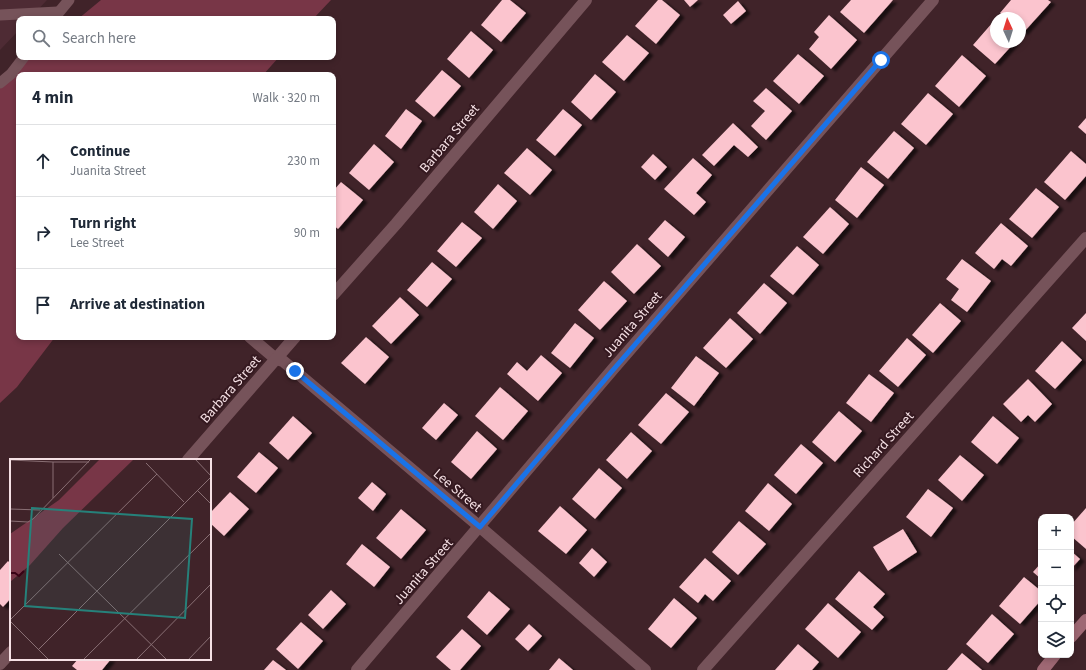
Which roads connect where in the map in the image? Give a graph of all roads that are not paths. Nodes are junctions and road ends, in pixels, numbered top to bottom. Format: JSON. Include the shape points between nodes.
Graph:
{"nodes":[{"id":1,"x":69,"y":0,"type":"edge"},
{"id":2,"x":586,"y":0,"type":"edge"},
{"id":3,"x":933,"y":0,"type":"edge"},
{"id":4,"x":0,"y":15,"type":"edge"},
{"id":5,"x":56,"y":16,"type":"edge"},
{"id":6,"x":22,"y":60,"type":"edge"},
{"id":7,"x":0,"y":83,"type":"edge"},
{"id":8,"x":1086,"y":238,"type":"edge"},
{"id":9,"x":336,"y":292,"type":"edge"},
{"id":10,"x":254,"y":340,"type":"edge"},
{"id":11,"x":293,"y":340,"type":"edge"},
{"id":12,"x":276,"y":359,"type":"junction"},
{"id":13,"x":189,"y":459,"type":"edge"},
{"id":14,"x":480,"y":527,"type":"junction"},
{"id":15,"x":1086,"y":620,"type":"edge"},
{"id":16,"x":1074,"y":634,"type":"edge"},
{"id":17,"x":10,"y":653,"type":"edge"},
{"id":18,"x":1053,"y":658,"type":"edge"},
{"id":19,"x":0,"y":664,"type":"edge"},
{"id":20,"x":358,"y":670,"type":"edge"},
{"id":21,"x":644,"y":670,"type":"edge"},
{"id":22,"x":703,"y":670,"type":"edge"},
{"id":23,"x":1042,"y":670,"type":"edge"}],
"edges":[{"from":1,"to":5,"type":"lane"},
{"from":2,"to":9,"type":"street","name":"Barbara Street"},
{"from":3,"to":14,"type":"street","name":"Juanita Street"},
{"from":4,"to":5,"type":"lane"},
{"from":6,"to":7,"type":"lane"},
{"from":8,"to":22,"type":"street","name":"Richard Street"},
{"from":10,"to":12,"type":"street","name":"Lee Street"},
{"from":11,"to":12,"type":"street","name":"Barbara Street"},
{"from":12,"to":13,"type":"street","name":"Barbara Street"},
{"from":12,"to":14,"type":"street","name":"Lee Street","via":[[284,361]]},
{"from":14,"to":20,"type":"street","name":"Juanita Street"},
{"from":14,"to":21,"type":"street","name":"Lee Street"},
{"from":15,"to":16,"type":"street"},
{"from":17,"to":19,"type":"street"},
{"from":18,"to":23,"type":"street"}]}
